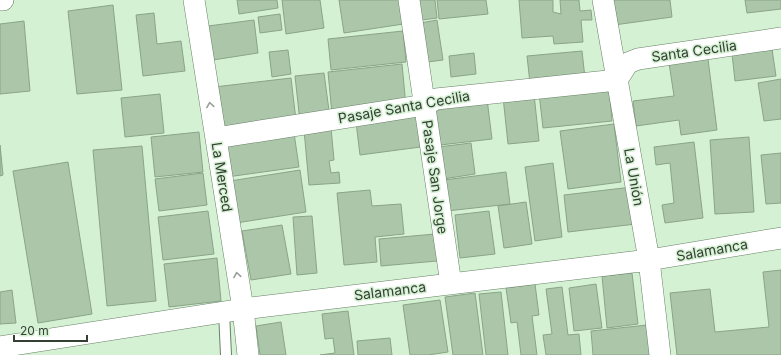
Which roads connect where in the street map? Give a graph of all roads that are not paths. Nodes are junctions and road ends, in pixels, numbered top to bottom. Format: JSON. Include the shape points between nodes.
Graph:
{"nodes":[{"id":1,"x":194,"y":0,"type":"edge"},
{"id":2,"x":409,"y":0,"type":"edge"},
{"id":3,"x":603,"y":0,"type":"edge"},
{"id":4,"x":781,"y":38,"type":"edge"},
{"id":5,"x":617,"y":80,"type":"junction"},
{"id":6,"x":425,"y":105,"type":"junction"},
{"id":7,"x":216,"y":138,"type":"junction"},
{"id":8,"x":781,"y":238,"type":"edge"},
{"id":9,"x":650,"y":260,"type":"junction"},
{"id":10,"x":451,"y":284,"type":"junction"},
{"id":11,"x":233,"y":310,"type":"junction"},
{"id":12,"x":0,"y":347,"type":"edge"},
{"id":13,"x":226,"y":355,"type":"edge"},
{"id":14,"x":248,"y":355,"type":"edge"},
{"id":15,"x":660,"y":355,"type":"edge"}],
"edges":[{"from":7,"to":1,"type":"street","name":"La Merced","one_way":true},
{"from":2,"to":6,"type":"street","name":"Pasaje San Jorge"},
{"from":3,"to":5,"type":"street","name":"La Unión"},
{"from":4,"to":5,"type":"street","name":"Santa Cecilia","via":[[638,59],[628,63]]},
{"from":5,"to":6,"type":"street","name":"Pasaje Santa Cecilia","via":[[436,99]]},
{"from":5,"to":9,"type":"street","name":"La Unión"},
{"from":6,"to":7,"type":"street","name":"Pasaje Santa Cecilia"},
{"from":6,"to":10,"type":"street","name":"Pasaje San Jorge"},
{"from":11,"to":7,"type":"street","name":"La Merced","one_way":true},
{"from":8,"to":9,"type":"street","name":"Salamanca"},
{"from":9,"to":10,"type":"street","name":"Salamanca"},
{"from":9,"to":15,"type":"street","name":"La Unión"},
{"from":10,"to":11,"type":"street","name":"Salamanca"},
{"from":11,"to":12,"type":"street","name":"Salamanca"},
{"from":11,"to":13,"type":"lane"},
{"from":11,"to":14,"type":"street","name":"La Merced"}]}
